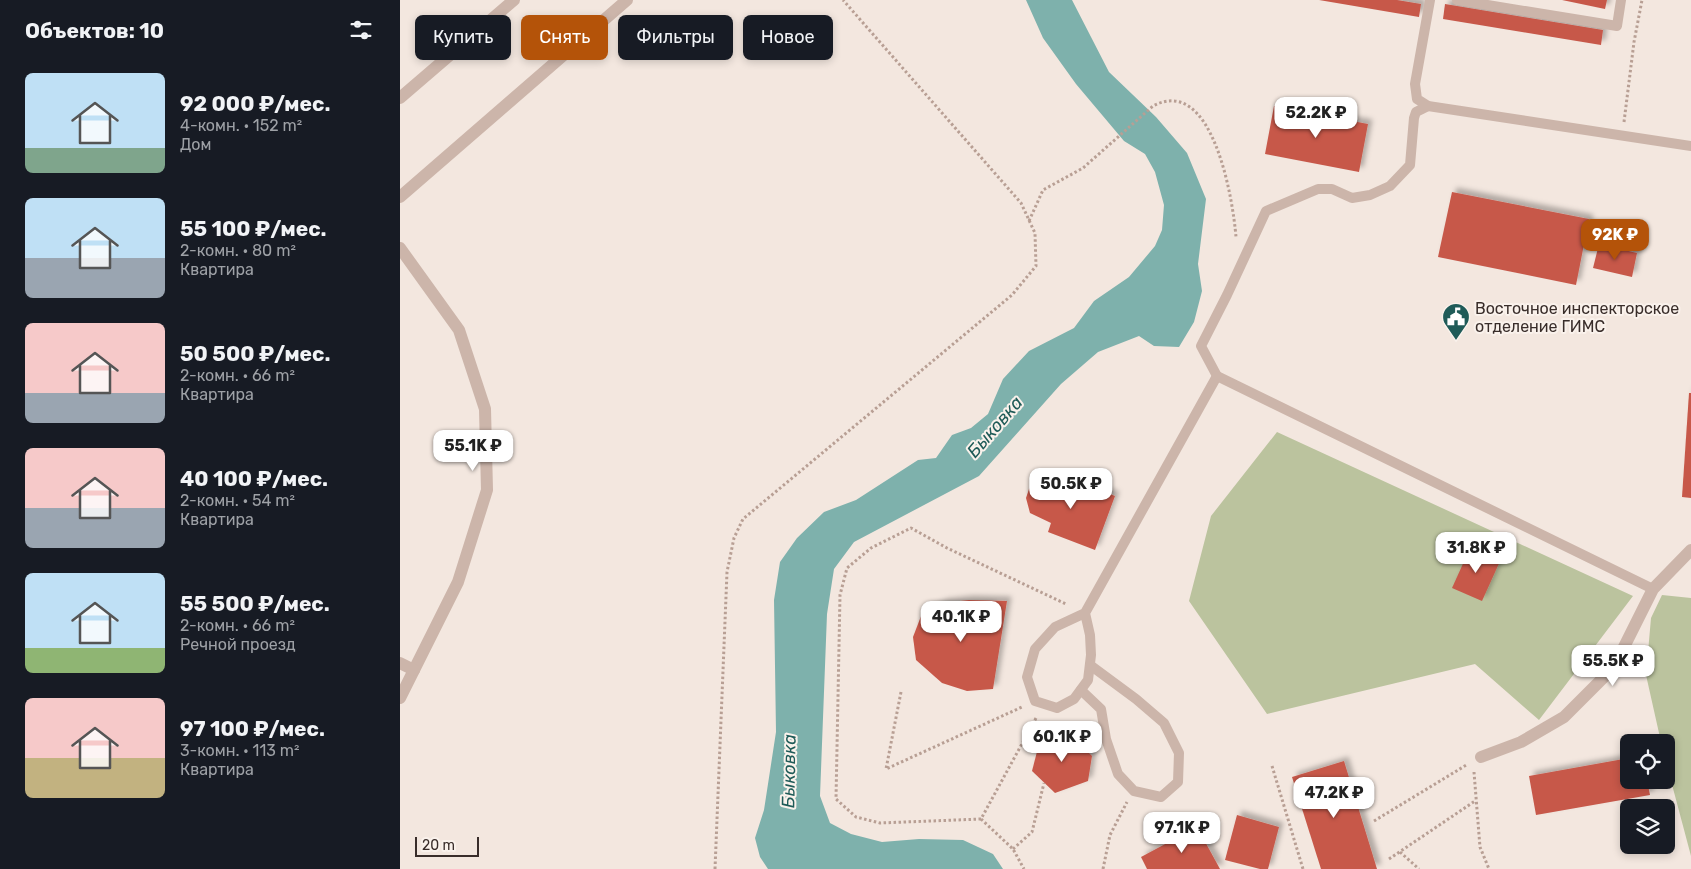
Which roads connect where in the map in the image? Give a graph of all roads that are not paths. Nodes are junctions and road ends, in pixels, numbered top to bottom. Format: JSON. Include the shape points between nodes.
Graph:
{"nodes":[{"id":1,"x":514,"y":0,"type":"edge"},
{"id":2,"x":627,"y":0,"type":"edge"},
{"id":3,"x":1430,"y":0,"type":"edge"},
{"id":4,"x":1457,"y":0,"type":"edge"},
{"id":5,"x":1621,"y":0,"type":"edge"},
{"id":6,"x":400,"y":98,"type":"edge"},
{"id":7,"x":1428,"y":106,"type":"junction"},
{"id":8,"x":1691,"y":146,"type":"edge"},
{"id":9,"x":400,"y":197,"type":"edge"},
{"id":10,"x":400,"y":248,"type":"edge"},
{"id":11,"x":1217,"y":376,"type":"junction"},
{"id":12,"x":1691,"y":550,"type":"edge"},
{"id":13,"x":1653,"y":589,"type":"junction"},
{"id":14,"x":1085,"y":613,"type":"junction"},
{"id":15,"x":400,"y":663,"type":"edge"},
{"id":16,"x":1090,"y":665,"type":"junction"},
{"id":17,"x":414,"y":670,"type":"junction"},
{"id":18,"x":1081,"y":690,"type":"junction"},
{"id":19,"x":400,"y":698,"type":"edge"},
{"id":20,"x":1481,"y":757,"type":"dead end"}],
"edges":[{"from":1,"to":6,"type":"street"},
{"from":2,"to":9,"type":"street"},
{"from":3,"to":7,"type":"lane","via":[[1416,84],[1418,98]]},
{"from":4,"to":5,"type":"lane","via":[[1617,26]]},
{"from":7,"to":8,"type":"lane"},
{"from":7,"to":11,"type":"lane","via":[[1416,112],[1414,118],[1410,165],[1390,186],[1370,195],[1352,198],[1332,189],[1318,189],[1266,211],[1201,346]]},
{"from":10,"to":17,"type":"street","via":[[459,330],[485,410],[487,490],[458,582]]},
{"from":11,"to":13,"type":"lane"},
{"from":11,"to":14,"type":"lane"},
{"from":12,"to":13,"type":"street"},
{"from":13,"to":20,"type":"street","via":[[1614,667],[1564,717],[1521,742]]},
{"from":14,"to":16,"type":"lane","via":[[1090,635]]},
{"from":14,"to":18,"type":"lane","via":[[1055,627],[1034,649],[1027,677],[1039,702],[1057,708]]},
{"from":15,"to":17,"type":"street"},
{"from":16,"to":18,"type":"lane","via":[[1088,680]]},
{"from":16,"to":18,"type":"lane","via":[[1164,723],[1179,753],[1178,782],[1161,797],[1134,791],[1118,774],[1106,740],[1101,709]]},
{"from":17,"to":19,"type":"street"}]}
